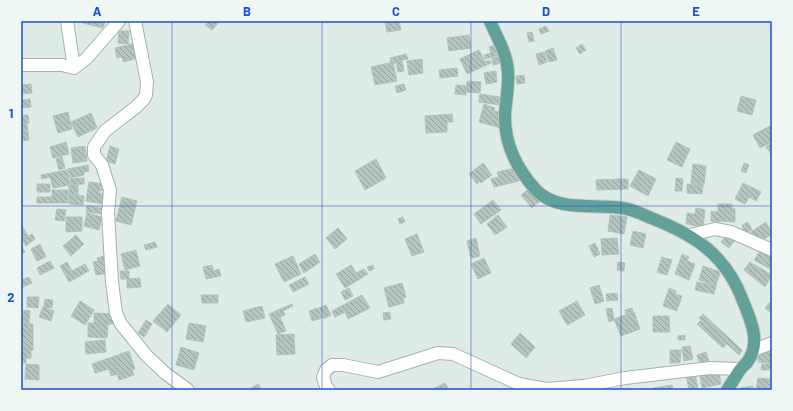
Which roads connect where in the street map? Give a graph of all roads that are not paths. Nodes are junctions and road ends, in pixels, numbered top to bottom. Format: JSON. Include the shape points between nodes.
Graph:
{"nodes":[{"id":1,"x":66,"y":21,"type":"edge"},
{"id":2,"x":118,"y":21,"type":"edge"},
{"id":3,"x":135,"y":21,"type":"edge"},
{"id":4,"x":490,"y":21,"type":"edge"},
{"id":5,"x":21,"y":65,"type":"edge"},
{"id":6,"x":74,"y":68,"type":"junction"},
{"id":7,"x":690,"y":235,"type":"junction"},
{"id":8,"x":772,"y":250,"type":"edge"},
{"id":9,"x":772,"y":343,"type":"edge"},
{"id":10,"x":754,"y":350,"type":"junction"},
{"id":11,"x":740,"y":369,"type":"junction"},
{"id":12,"x":188,"y":390,"type":"edge"},
{"id":13,"x":330,"y":390,"type":"edge"},
{"id":14,"x":727,"y":390,"type":"edge"}],
"edges":[{"from":1,"to":6,"type":"street"},
{"from":2,"to":6,"type":"street","via":[[86,59]]},
{"from":3,"to":12,"type":"street","via":[[148,82],[146,95],[136,107],[104,130],[94,146],[94,154],[102,165],[110,190],[108,213],[116,313],[121,324],[146,355]]},
{"from":4,"to":7,"type":"main road","via":[[506,57],[507,140],[518,165],[536,189],[549,200],[566,204],[625,208]]},
{"from":5,"to":6,"type":"street","via":[[47,64]]},
{"from":7,"to":8,"type":"street","via":[[715,229],[731,232]]},
{"from":7,"to":10,"type":"main road","via":[[721,262],[737,285],[753,326]]},
{"from":9,"to":10,"type":"street"},
{"from":10,"to":11,"type":"main road","via":[[748,363]]},
{"from":11,"to":13,"type":"street","via":[[710,368],[546,389],[520,384],[453,354],[438,353],[378,372],[343,364],[332,365],[326,370],[323,378]]},
{"from":11,"to":14,"type":"main road"}]}
